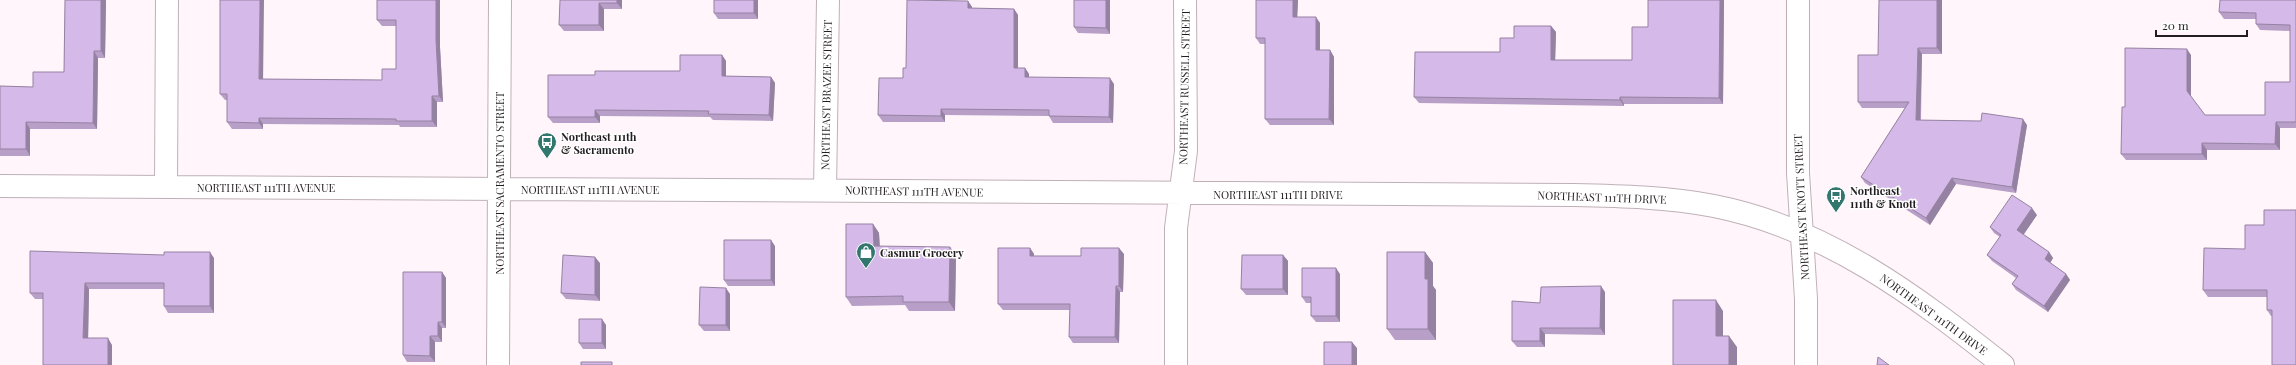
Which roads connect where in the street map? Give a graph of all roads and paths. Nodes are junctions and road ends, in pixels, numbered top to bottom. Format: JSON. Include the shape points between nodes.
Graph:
{"nodes":[{"id":1,"x":167,"y":0,"type":"edge"},
{"id":2,"x":500,"y":0,"type":"edge"},
{"id":3,"x":828,"y":0,"type":"edge"},
{"id":4,"x":1185,"y":0,"type":"edge"},
{"id":5,"x":1798,"y":0,"type":"edge"},
{"id":6,"x":0,"y":186,"type":"edge"},
{"id":7,"x":166,"y":186,"type":"junction"},
{"id":8,"x":499,"y":189,"type":"junction"},
{"id":9,"x":825,"y":190,"type":"junction"},
{"id":10,"x":1180,"y":193,"type":"junction"},
{"id":11,"x":1802,"y":233,"type":"junction"},
{"id":12,"x":498,"y":365,"type":"edge"},
{"id":13,"x":1176,"y":365,"type":"edge"},
{"id":14,"x":1806,"y":365,"type":"edge"},
{"id":15,"x":2003,"y":365,"type":"edge"}],
"edges":[{"from":1,"to":7,"type":"street"},
{"from":2,"to":8,"type":"street","name":"NORTHEAST SACRAMENTO STREET"},
{"from":3,"to":9,"type":"street","name":"NORTHEAST BRAZEE STREET"},
{"from":4,"to":10,"type":"street","name":"NORTHEAST RUSSELL STREET","via":[[1186,151]]},
{"from":5,"to":11,"type":"street","name":"NORTHEAST KNOTT STREET","via":[[1798,173]]},
{"from":6,"to":7,"type":"street","name":"NORTHEAST 111TH AVENUE"},
{"from":7,"to":8,"type":"street","name":"NORTHEAST 111TH AVENUE"},
{"from":8,"to":9,"type":"street","name":"NORTHEAST 111TH AVENUE"},
{"from":8,"to":12,"type":"street","name":"NORTHEAST SACRAMENTO STREET"},
{"from":9,"to":10,"type":"street","name":"NORTHEAST 111TH AVENUE"},
{"from":10,"to":11,"type":"street","name":"NORTHEAST 111TH DRIVE","via":[[1630,196],[1714,206],[1754,216]]},
{"from":10,"to":13,"type":"street","name":"NORTHEAST RUSSELL STREET","via":[[1176,228]]},
{"from":11,"to":14,"type":"street","name":"NORTHEAST KNOTT STREET"},
{"from":11,"to":15,"type":"street","name":"NORTHEAST 111TH DRIVE","via":[[1869,267],[1932,309]]}]}
